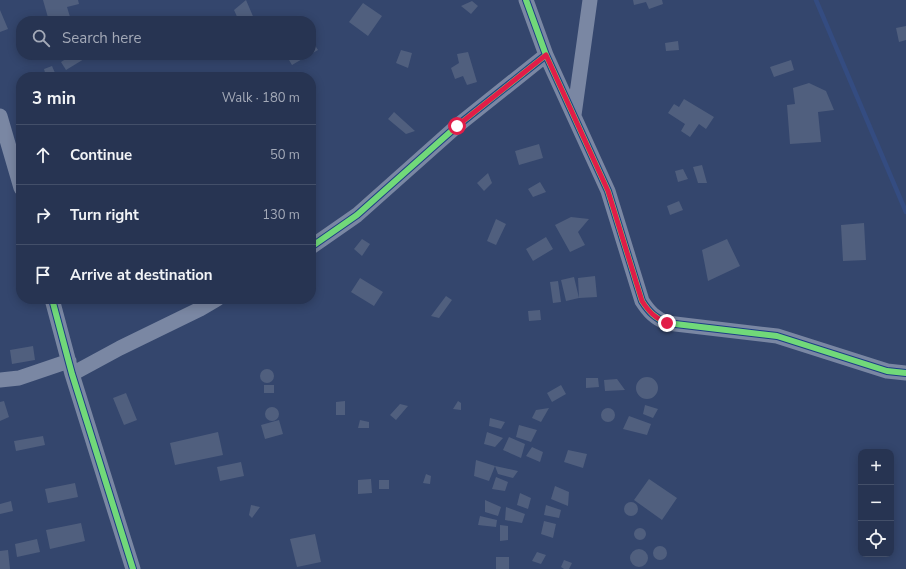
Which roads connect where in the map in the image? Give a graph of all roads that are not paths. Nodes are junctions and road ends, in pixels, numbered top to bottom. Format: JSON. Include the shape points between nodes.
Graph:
{"nodes":[{"id":1,"x":526,"y":0,"type":"edge"},
{"id":2,"x":590,"y":0,"type":"edge"},
{"id":3,"x":546,"y":55,"type":"junction"},
{"id":4,"x":0,"y":116,"type":"edge"},
{"id":5,"x":574,"y":116,"type":"junction"},
{"id":6,"x":16,"y":171,"type":"edge"},
{"id":7,"x":316,"y":244,"type":"edge"},
{"id":8,"x":53,"y":304,"type":"edge"},
{"id":9,"x":208,"y":304,"type":"edge"},
{"id":10,"x":71,"y":368,"type":"junction"},
{"id":11,"x":906,"y":373,"type":"edge"},
{"id":12,"x":0,"y":380,"type":"edge"},
{"id":13,"x":133,"y":569,"type":"edge"}],
"edges":[{"from":1,"to":3,"type":"street"},
{"from":2,"to":5,"type":"street"},
{"from":3,"to":5,"type":"street"},
{"from":3,"to":7,"type":"street","via":[[457,126],[357,215]]},
{"from":4,"to":6,"type":"street"},
{"from":5,"to":11,"type":"street","via":[[608,191],[642,301],[656,319],[667,323],[777,336],[888,371]]},
{"from":8,"to":10,"type":"street"},
{"from":9,"to":10,"type":"street","via":[[120,348]]},
{"from":10,"to":12,"type":"street"},
{"from":10,"to":13,"type":"street"}]}
